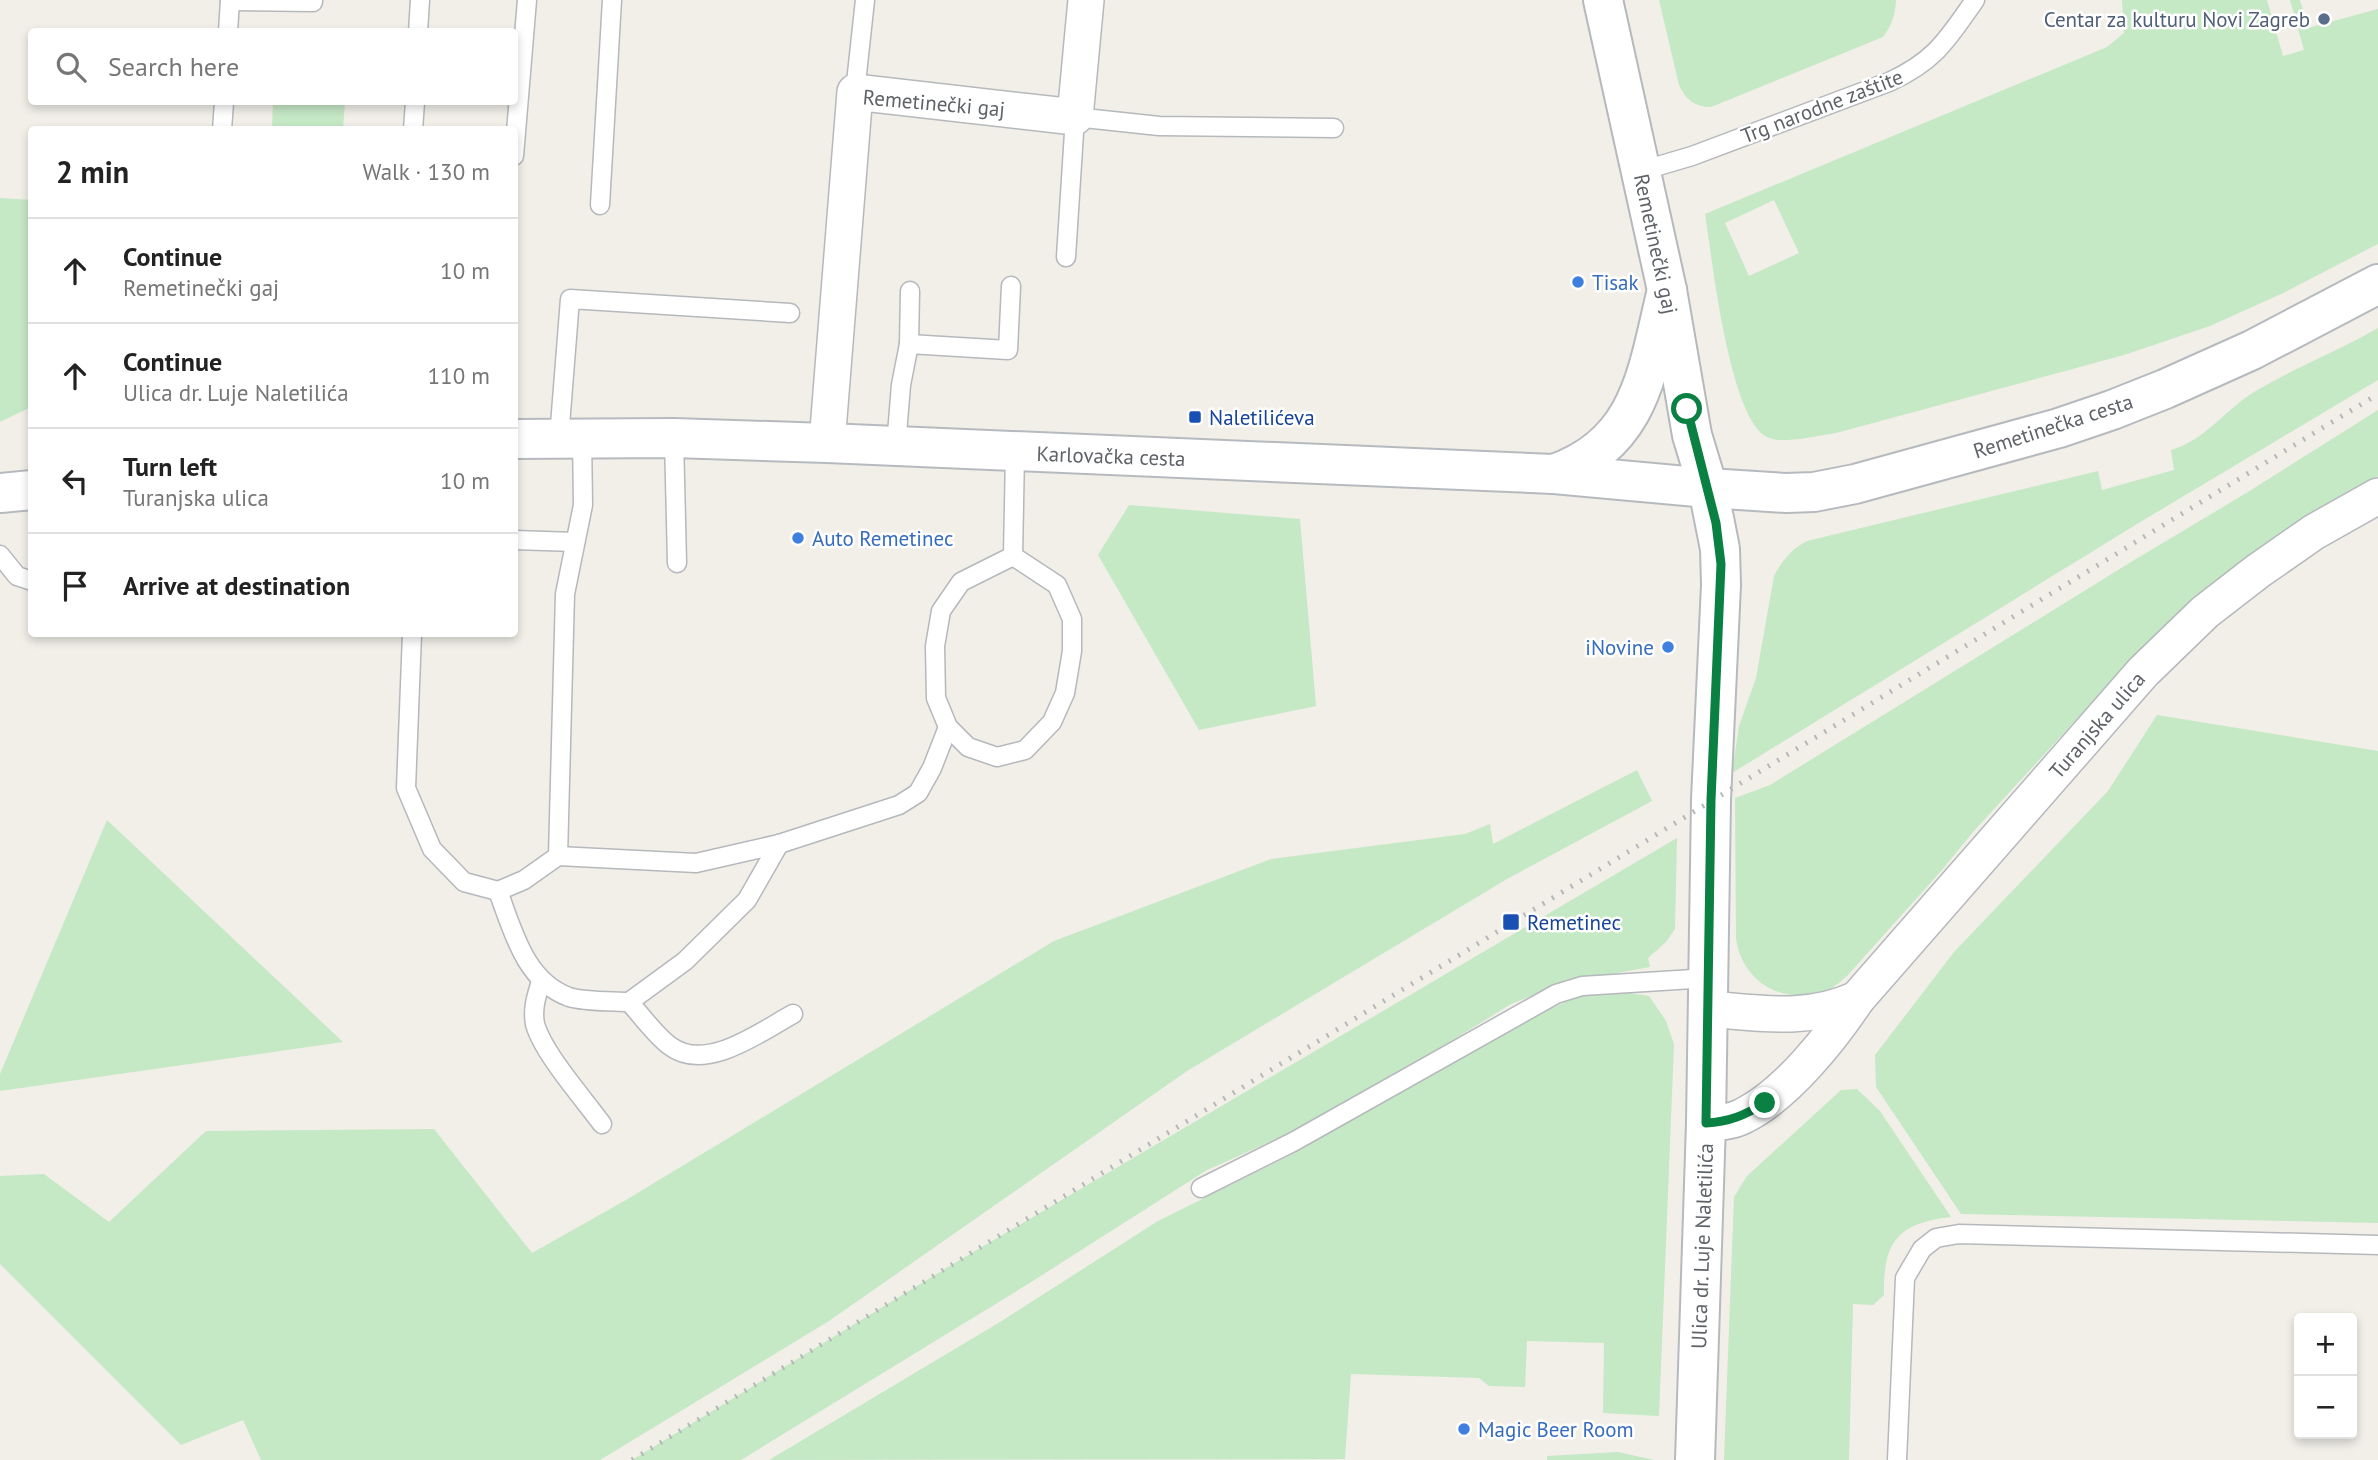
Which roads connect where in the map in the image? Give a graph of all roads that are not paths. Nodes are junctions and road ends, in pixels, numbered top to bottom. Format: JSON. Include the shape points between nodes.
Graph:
{"nodes":[{"id":1,"x":313,"y":0,"type":"edge"},
{"id":2,"x":420,"y":0,"type":"edge"},
{"id":3,"x":527,"y":0,"type":"edge"},
{"id":4,"x":612,"y":0,"type":"edge"},
{"id":5,"x":865,"y":0,"type":"edge"},
{"id":6,"x":1086,"y":0,"type":"edge"},
{"id":7,"x":1603,"y":0,"type":"edge"},
{"id":8,"x":1975,"y":0,"type":"edge"},
{"id":9,"x":230,"y":1,"type":"edge"},
{"id":10,"x":228,"y":28,"type":"edge"},
{"id":11,"x":418,"y":28,"type":"edge"},
{"id":12,"x":855,"y":92,"type":"junction"},
{"id":13,"x":224,"y":105,"type":"edge"},
{"id":14,"x":415,"y":105,"type":"edge"},
{"id":15,"x":1075,"y":117,"type":"junction"},
{"id":16,"x":222,"y":126,"type":"edge"},
{"id":17,"x":413,"y":126,"type":"edge"},
{"id":18,"x":516,"y":126,"type":"edge"},
{"id":19,"x":1334,"y":128,"type":"dead end"},
{"id":20,"x":1641,"y":171,"type":"junction"},
{"id":21,"x":600,"y":205,"type":"dead end"},
{"id":22,"x":1066,"y":257,"type":"dead end"},
{"id":23,"x":2378,"y":284,"type":"edge"},
{"id":24,"x":1011,"y":286,"type":"dead end"},
{"id":25,"x":1667,"y":290,"type":"junction"},
{"id":26,"x":910,"y":291,"type":"dead end"},
{"id":27,"x":790,"y":313,"type":"dead end"},
{"id":28,"x":909,"y":344,"type":"junction"},
{"id":29,"x":570,"y":438,"type":"junction"},
{"id":30,"x":674,"y":438,"type":"junction"},
{"id":31,"x":518,"y":439,"type":"edge"},
{"id":32,"x":827,"y":443,"type":"junction"},
{"id":33,"x":896,"y":446,"type":"junction"},
{"id":34,"x":1015,"y":453,"type":"junction"},
{"id":35,"x":1554,"y":474,"type":"junction"},
{"id":36,"x":1708,"y":488,"type":"junction"},
{"id":37,"x":28,"y":490,"type":"edge"},
{"id":38,"x":0,"y":493,"type":"edge"},
{"id":39,"x":2378,"y":496,"type":"edge"},
{"id":40,"x":518,"y":540,"type":"edge"},
{"id":41,"x":575,"y":542,"type":"junction"},
{"id":42,"x":0,"y":555,"type":"edge"},
{"id":43,"x":1013,"y":556,"type":"junction"},
{"id":44,"x":677,"y":563,"type":"dead end"},
{"id":45,"x":28,"y":579,"type":"edge"},
{"id":46,"x":412,"y":637,"type":"edge"},
{"id":47,"x":948,"y":727,"type":"junction"},
{"id":48,"x":779,"y":844,"type":"junction"},
{"id":49,"x":558,"y":856,"type":"junction"},
{"id":50,"x":498,"y":891,"type":"junction"},
{"id":51,"x":541,"y":981,"type":"junction"},
{"id":52,"x":1709,"y":994,"type":"junction"},
{"id":53,"x":1857,"y":999,"type":"junction"},
{"id":54,"x":629,"y":1002,"type":"junction"},
{"id":55,"x":793,"y":1014,"type":"dead end"},
{"id":56,"x":1706,"y":1123,"type":"junction"},
{"id":57,"x":602,"y":1124,"type":"dead end"},
{"id":58,"x":1201,"y":1188,"type":"dead end"},
{"id":59,"x":2378,"y":1245,"type":"edge"},
{"id":60,"x":1695,"y":1460,"type":"edge"},
{"id":61,"x":1897,"y":1460,"type":"edge"}],
"edges":[{"from":1,"to":9,"type":"lane"},
{"from":2,"to":11,"type":"lane"},
{"from":3,"to":18,"type":"lane"},
{"from":4,"to":21,"type":"lane"},
{"from":5,"to":12,"type":"lane"},
{"from":6,"to":15,"type":"street"},
{"from":7,"to":20,"type":"main road","name":"Remetinečki gaj"},
{"from":8,"to":20,"type":"lane","name":"Trg narodne zaštite","via":[[1938,51],[1914,71]]},
{"from":9,"to":10,"type":"lane"},
{"from":12,"to":15,"type":"street","name":"Remetinečki gaj"},
{"from":12,"to":32,"type":"street","name":"Remetinečki gaj"},
{"from":13,"to":16,"type":"lane"},
{"from":14,"to":17,"type":"lane"},
{"from":15,"to":19,"type":"lane","via":[[1159,126]]},
{"from":15,"to":22,"type":"lane"},
{"from":20,"to":25,"type":"main road","name":"Remetinečki gaj"},
{"from":23,"to":36,"type":"main road","name":"Remetinečka cesta","via":[[2252,350],[2165,389],[2059,428],[1832,490],[1786,493]]},
{"from":24,"to":28,"type":"lane","via":[[1008,350]]},
{"from":25,"to":35,"type":"main road","via":[[1647,372],[1624,424],[1594,455]]},
{"from":25,"to":36,"type":"main road","name":"Remetinečki gaj","via":[[1687,409]]},
{"from":26,"to":28,"type":"lane"},
{"from":27,"to":29,"type":"lane","via":[[570,299]]},
{"from":28,"to":33,"type":"lane"},
{"from":29,"to":30,"type":"main road","name":"Karlovačka cesta"},
{"from":29,"to":31,"type":"main road","name":"Karlovačka cesta"},
{"from":29,"to":41,"type":"lane","via":[[583,505]]},
{"from":30,"to":32,"type":"main road","name":"Karlovačka cesta"},
{"from":30,"to":44,"type":"lane"},
{"from":32,"to":33,"type":"main road","name":"Karlovačka cesta"},
{"from":33,"to":34,"type":"main road","name":"Karlovačka cesta"},
{"from":34,"to":35,"type":"main road","name":"Karlovačka cesta"},
{"from":34,"to":43,"type":"lane"},
{"from":35,"to":36,"type":"main road","name":"Karlovačka cesta"},
{"from":36,"to":52,"type":"main road","name":"Ulica dr. Luje Naletilića","via":[[1721,564]]},
{"from":37,"to":38,"type":"main road"},
{"from":39,"to":53,"type":"street","name":"Turanjska ulica","via":[[2258,571],[2204,612],[2160,654]]},
{"from":40,"to":41,"type":"lane"},
{"from":41,"to":49,"type":"lane","via":[[565,594]]},
{"from":42,"to":45,"type":"lane","via":[[17,576]]},
{"from":43,"to":47,"type":"lane","via":[[961,582],[941,611],[935,646],[936,698]]},
{"from":43,"to":47,"type":"lane","via":[[1057,585],[1072,619],[1065,693],[1052,722],[1025,750],[997,757],[968,747]]},
{"from":46,"to":50,"type":"lane","via":[[406,788],[432,849],[464,882]]},
{"from":47,"to":48,"type":"lane","via":[[918,793],[899,805]]},
{"from":48,"to":49,"type":"lane","via":[[696,863]]},
{"from":48,"to":54,"type":"lane","via":[[747,900],[685,961]]},
{"from":49,"to":50,"type":"lane","via":[[524,880]]},
{"from":50,"to":51,"type":"lane","via":[[520,951]]},
{"from":51,"to":54,"type":"lane","via":[[570,998]]},
{"from":51,"to":57,"type":"lane","via":[[534,1005],[545,1046]]},
{"from":52,"to":53,"type":"street","name":"Turanjska ulica","via":[[1797,1015],[1837,1009]]},
{"from":52,"to":56,"type":"main road","name":"Ulica dr. Luje Naletilića"},
{"from":52,"to":58,"type":"lane","via":[[1582,986],[1556,994],[1293,1142]]},
{"from":53,"to":56,"type":"street","name":"Turanjska ulica","via":[[1821,1049],[1765,1103],[1742,1117]]},
{"from":54,"to":55,"type":"lane","via":[[669,1046],[686,1054],[719,1054]]},
{"from":56,"to":60,"type":"main road","name":"Ulica dr. Luje Naletilića"},
{"from":59,"to":61,"type":"lane","via":[[1959,1234],[1936,1238],[1922,1249],[1905,1278]]}]}
